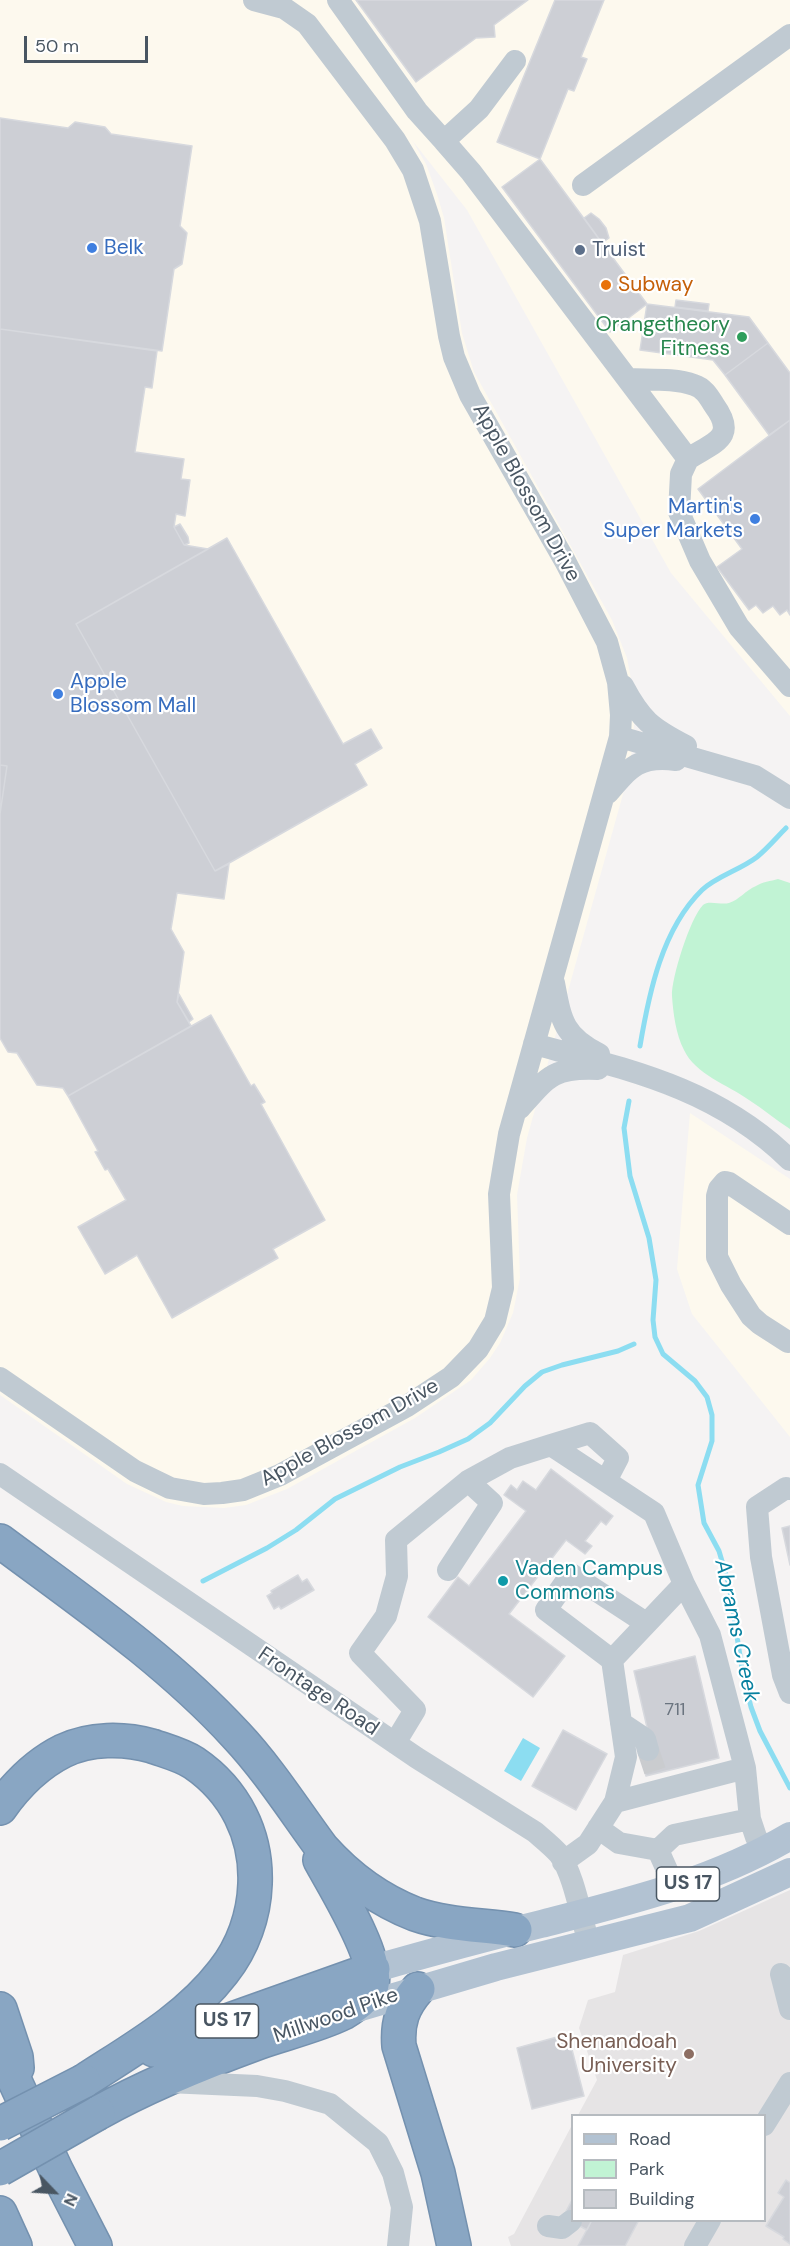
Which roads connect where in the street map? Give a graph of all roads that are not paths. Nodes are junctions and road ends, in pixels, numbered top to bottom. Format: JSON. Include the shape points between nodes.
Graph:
{"nodes":[{"id":1,"x":254,"y":0,"type":"edge"},
{"id":2,"x":338,"y":0,"type":"edge"},
{"id":3,"x":790,"y":35,"type":"edge"},
{"id":4,"x":515,"y":61,"type":"dead end"},
{"id":5,"x":444,"y":141,"type":"junction"},
{"id":6,"x":584,"y":185,"type":"dead end"},
{"id":7,"x":628,"y":379,"type":"junction"},
{"id":8,"x":688,"y":459,"type":"junction"},
{"id":9,"x":616,"y":672,"type":"junction"},
{"id":10,"x":790,"y":686,"type":"edge"},
{"id":11,"x":620,"y":737,"type":"junction"},
{"id":12,"x":730,"y":768,"type":"junction"},
{"id":13,"x":790,"y":798,"type":"edge"},
{"id":14,"x":604,"y":799,"type":"junction"},
{"id":15,"x":553,"y":979,"type":"junction"},
{"id":16,"x":534,"y":1044,"type":"junction"},
{"id":17,"x":629,"y":1070,"type":"junction"},
{"id":18,"x":515,"y":1113,"type":"junction"},
{"id":19,"x":783,"y":1145,"type":"edge"},
{"id":20,"x":790,"y":1160,"type":"edge"},
{"id":21,"x":790,"y":1224,"type":"edge"},
{"id":22,"x":788,"y":1342,"type":"dead end"},
{"id":23,"x":0,"y":1378,"type":"edge"},
{"id":24,"x":551,"y":1445,"type":"junction"},
{"id":25,"x":0,"y":1474,"type":"edge"},
{"id":26,"x":468,"y":1481,"type":"junction"},
{"id":27,"x":606,"y":1481,"type":"junction"},
{"id":28,"x":790,"y":1489,"type":"edge"},
{"id":29,"x":0,"y":1541,"type":"edge"},
{"id":30,"x":448,"y":1570,"type":"dead end"},
{"id":31,"x":684,"y":1584,"type":"junction"},
{"id":32,"x":646,"y":1623,"type":"junction"},
{"id":33,"x":612,"y":1660,"type":"junction"},
{"id":34,"x":790,"y":1693,"type":"edge"},
{"id":35,"x":621,"y":1723,"type":"junction"},
{"id":36,"x":394,"y":1743,"type":"junction"},
{"id":37,"x":648,"y":1750,"type":"tunnel mouth"},
{"id":38,"x":745,"y":1768,"type":"junction"},
{"id":39,"x":615,"y":1802,"type":"junction"},
{"id":40,"x":0,"y":1808,"type":"edge"},
{"id":41,"x":294,"y":1810,"type":"junction"},
{"id":42,"x":750,"y":1819,"type":"junction"},
{"id":43,"x":598,"y":1828,"type":"junction"},
{"id":44,"x":790,"y":1836,"type":"edge"},
{"id":45,"x":658,"y":1850,"type":"junction"},
{"id":46,"x":765,"y":1850,"type":"junction"},
{"id":47,"x":563,"y":1862,"type":"junction"},
{"id":48,"x":790,"y":1872,"type":"edge"},
{"id":49,"x":675,"y":1888,"type":"junction"},
{"id":50,"x":580,"y":1914,"type":"junction"},
{"id":51,"x":515,"y":1930,"type":"junction"},
{"id":52,"x":589,"y":1943,"type":"junction"},
{"id":53,"x":373,"y":1969,"type":"junction"},
{"id":54,"x":781,"y":1974,"type":"dead end"},
{"id":55,"x":418,"y":1989,"type":"junction"},
{"id":56,"x":0,"y":2009,"type":"edge"},
{"id":57,"x":790,"y":2009,"type":"edge"},
{"id":58,"x":342,"y":2013,"type":"junction"},
{"id":59,"x":0,"y":2049,"type":"edge"},
{"id":60,"x":84,"y":2080,"type":"junction"},
{"id":61,"x":163,"y":2082,"type":"junction"},
{"id":62,"x":790,"y":2083,"type":"edge"},
{"id":63,"x":18,"y":2091,"type":"junction"},
{"id":64,"x":766,"y":2123,"type":"edge"},
{"id":65,"x":0,"y":2124,"type":"edge"},
{"id":66,"x":0,"y":2169,"type":"edge"},
{"id":67,"x":0,"y":2213,"type":"edge"},
{"id":68,"x":571,"y":2222,"type":"dead end"},
{"id":69,"x":709,"y":2222,"type":"edge"},
{"id":70,"x":548,"y":2226,"type":"dead end"},
{"id":71,"x":0,"y":2236,"type":"edge"},
{"id":72,"x":4,"y":2246,"type":"edge"},
{"id":73,"x":15,"y":2246,"type":"edge"},
{"id":74,"x":95,"y":2246,"type":"edge"},
{"id":75,"x":398,"y":2246,"type":"edge"},
{"id":76,"x":454,"y":2246,"type":"edge"},
{"id":77,"x":695,"y":2246,"type":"edge"}],
"edges":[{"from":1,"to":9,"type":"street","name":"Apple Blossom Drive","via":[[284,9],[308,24],[407,158],[430,221],[449,336],[462,378],[600,626]]},
{"from":2,"to":5,"type":"street","via":[[417,111]]},
{"from":3,"to":6,"type":"street"},
{"from":4,"to":5,"type":"street","via":[[478,109]]},
{"from":5,"to":7,"type":"street"},
{"from":7,"to":8,"type":"street"},
{"from":7,"to":8,"type":"street","via":[[696,385],[705,392],[724,418],[725,430],[721,437]]},
{"from":8,"to":10,"type":"street","via":[[681,474],[679,512],[700,561],[739,627]]},
{"from":9,"to":11,"type":"street","name":"Apple Blossom Drive"},
{"from":9,"to":12,"type":"street","via":[[644,720],[665,736]]},
{"from":11,"to":12,"type":"street"},
{"from":11,"to":14,"type":"street","name":"Apple Blossom Drive"},
{"from":12,"to":13,"type":"street","via":[[766,781]]},
{"from":12,"to":14,"type":"street","via":[[647,759],[632,767]]},
{"from":14,"to":15,"type":"street","name":"Apple Blossom Drive"},
{"from":15,"to":16,"type":"street","name":"Apple Blossom Drive"},
{"from":15,"to":17,"type":"street","via":[[560,1015],[569,1034],[588,1049]]},
{"from":16,"to":17,"type":"street"},
{"from":16,"to":18,"type":"street","name":"Apple Blossom Drive"},
{"from":17,"to":18,"type":"street","via":[[561,1070],[543,1082]]},
{"from":17,"to":19,"type":"street","via":[[698,1095]]},
{"from":18,"to":23,"type":"street","name":"Apple Blossom Drive","via":[[499,1194],[503,1288],[495,1321],[478,1349],[451,1377],[407,1406],[280,1475],[243,1490],[222,1493],[170,1488],[135,1472]]},
{"from":19,"to":20,"type":"street"},
{"from":21,"to":22,"type":"street","via":[[729,1183],[725,1182],[719,1190],[717,1257],[751,1316]]},
{"from":24,"to":26,"type":"street","via":[[510,1458]]},
{"from":24,"to":27,"type":"street"},
{"from":24,"to":27,"type":"street","via":[[590,1433],[618,1458]]},
{"from":25,"to":36,"type":"street","name":"Frontage Road"},
{"from":26,"to":30,"type":"street","via":[[492,1503]]},
{"from":26,"to":36,"type":"street","via":[[396,1540],[397,1576],[386,1616],[360,1653],[415,1710]]},
{"from":27,"to":31,"type":"street","via":[[654,1513]]},
{"from":28,"to":34,"type":"street","via":[[757,1507],[764,1568],[783,1675]]},
{"from":29,"to":41,"type":"highway","via":[[189,1687],[238,1736]]},
{"from":31,"to":32,"type":"street"},
{"from":31,"to":38,"type":"street","via":[[710,1635]]},
{"from":32,"to":33,"type":"street"},
{"from":32,"to":33,"type":"street","via":[[571,1574],[546,1610]]},
{"from":33,"to":35,"type":"street"},
{"from":35,"to":37,"type":"street","via":[[645,1739]]},
{"from":35,"to":39,"type":"street","via":[[626,1757]]},
{"from":36,"to":47,"type":"street","name":"Frontage Road","via":[[535,1832]]},
{"from":38,"to":39,"type":"street","via":[[657,1782]]},
{"from":38,"to":42,"type":"street"},
{"from":39,"to":43,"type":"street"},
{"from":40,"to":60,"type":"highway","via":[[29,1773],[65,1750],[113,1740],[128,1741],[172,1752],[193,1762],[230,1797],[252,1843],[255,1896],[249,1922],[224,1971],[177,2019]]},
{"from":41,"to":51,"type":"highway","via":[[337,1865],[389,1901],[415,1914]]},
{"from":41,"to":53,"type":"highway","via":[[364,1944]]},
{"from":42,"to":45,"type":"street","via":[[674,1834]]},
{"from":42,"to":46,"type":"street"},
{"from":43,"to":45,"type":"street","via":[[619,1843]]},
{"from":43,"to":47,"type":"street","via":[[588,1844]]},
{"from":44,"to":46,"type":"main road","number":"US 17"},
{"from":45,"to":49,"type":"street"},
{"from":46,"to":49,"type":"main road","number":"US 17","via":[[742,1863]]},
{"from":47,"to":50,"type":"street","name":"Frontage Road"},
{"from":48,"to":52,"type":"main road","number":"US 17","via":[[690,1918]]},
{"from":49,"to":50,"type":"main road","number":"US 17"},
{"from":50,"to":51,"type":"main road","name":"Millwood Pike","number":"US 17"},
{"from":50,"to":52,"type":"street","name":"Frontage Road"},
{"from":51,"to":53,"type":"main road","name":"Millwood Pike","number":"US 17"},
{"from":52,"to":55,"type":"main road","name":"Millwood Pike","number":"US 17"},
{"from":53,"to":58,"type":"highway","via":[[368,1993]]},
{"from":53,"to":60,"type":"highway","name":"Millwood Pike","number":"US 17","via":[[210,2027]]},
{"from":54,"to":57,"type":"street"},
{"from":55,"to":58,"type":"main road","name":"Millwood Pike","number":"US 17"},
{"from":55,"to":76,"type":"highway","via":[[406,2002],[400,2017],[399,2046],[438,2172]]},
{"from":56,"to":63,"type":"highway","via":[[16,2057]]},
{"from":58,"to":61,"type":"highway","name":"Millwood Pike","number":"US 17","via":[[236,2050]]},
{"from":59,"to":63,"type":"highway"},
{"from":60,"to":65,"type":"highway","name":"Millwood Pike","number":"US 17","bridge":true},
{"from":61,"to":66,"type":"highway","name":"Millwood Pike","number":"US 17","bridge":true,"via":[[119,2101]]},
{"from":61,"to":75,"type":"street","via":[[257,2086],[330,2104],[378,2143],[388,2163],[402,2207]]},
{"from":62,"to":64,"type":"street"},
{"from":63,"to":74,"type":"highway"},
{"from":67,"to":73,"type":"highway"},
{"from":68,"to":70,"type":"street","via":[[562,2228]]},
{"from":69,"to":77,"type":"street"},
{"from":71,"to":72,"type":"highway"}]}
